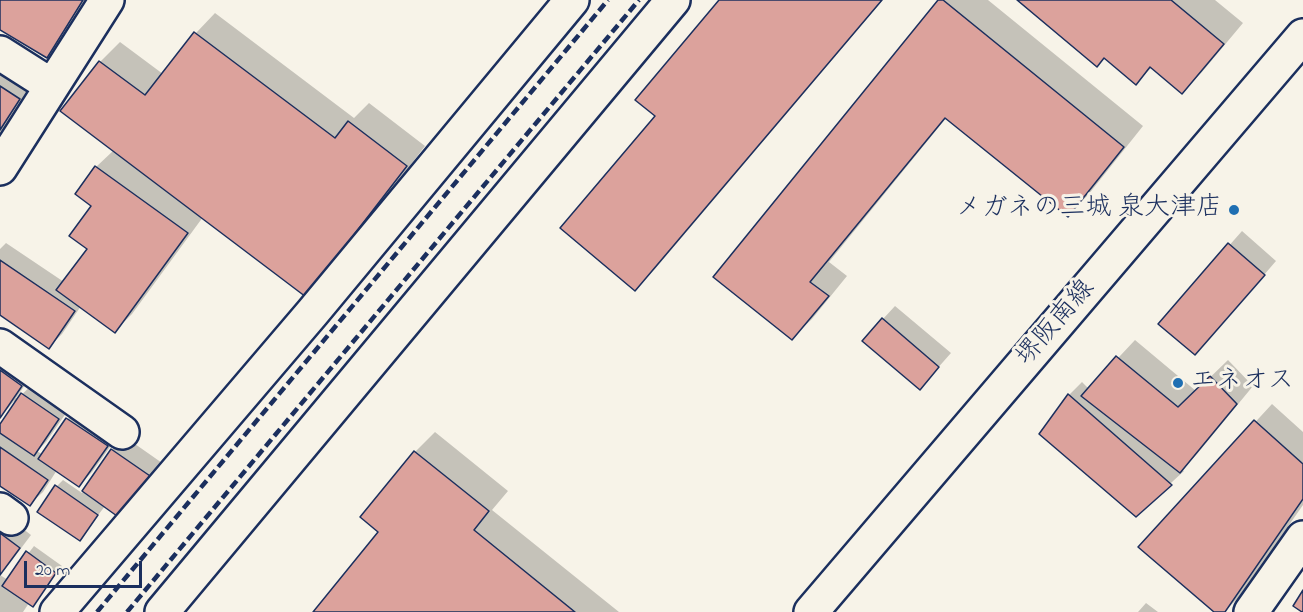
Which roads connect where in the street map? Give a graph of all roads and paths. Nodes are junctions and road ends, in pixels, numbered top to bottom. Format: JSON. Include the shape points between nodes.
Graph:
{"nodes":[{"id":1,"x":107,"y":0,"type":"edge"},
{"id":2,"x":572,"y":0,"type":"edge"},
{"id":3,"x":673,"y":0,"type":"edge"},
{"id":4,"x":1303,"y":36,"type":"edge"},
{"id":5,"x":0,"y":53,"type":"edge"},
{"id":6,"x":52,"y":86,"type":"junction"},
{"id":7,"x":0,"y":168,"type":"edge"},
{"id":8,"x":0,"y":346,"type":"edge"},
{"id":9,"x":122,"y":432,"type":"dead end"},
{"id":10,"x":1303,"y":538,"type":"edge"},
{"id":11,"x":1266,"y":608,"type":"edge"},
{"id":12,"x":57,"y":612,"type":"edge"},
{"id":13,"x":162,"y":612,"type":"edge"},
{"id":14,"x":811,"y":612,"type":"edge"}],
"edges":[{"from":1,"to":6,"type":"street"},
{"from":2,"to":12,"type":"street"},
{"from":3,"to":13,"type":"street"},
{"from":4,"to":14,"type":"street","name":"堺阪南線"},
{"from":5,"to":6,"type":"street"},
{"from":6,"to":7,"type":"street"},
{"from":8,"to":9,"type":"street"},
{"from":10,"to":11,"type":"street"}]}
